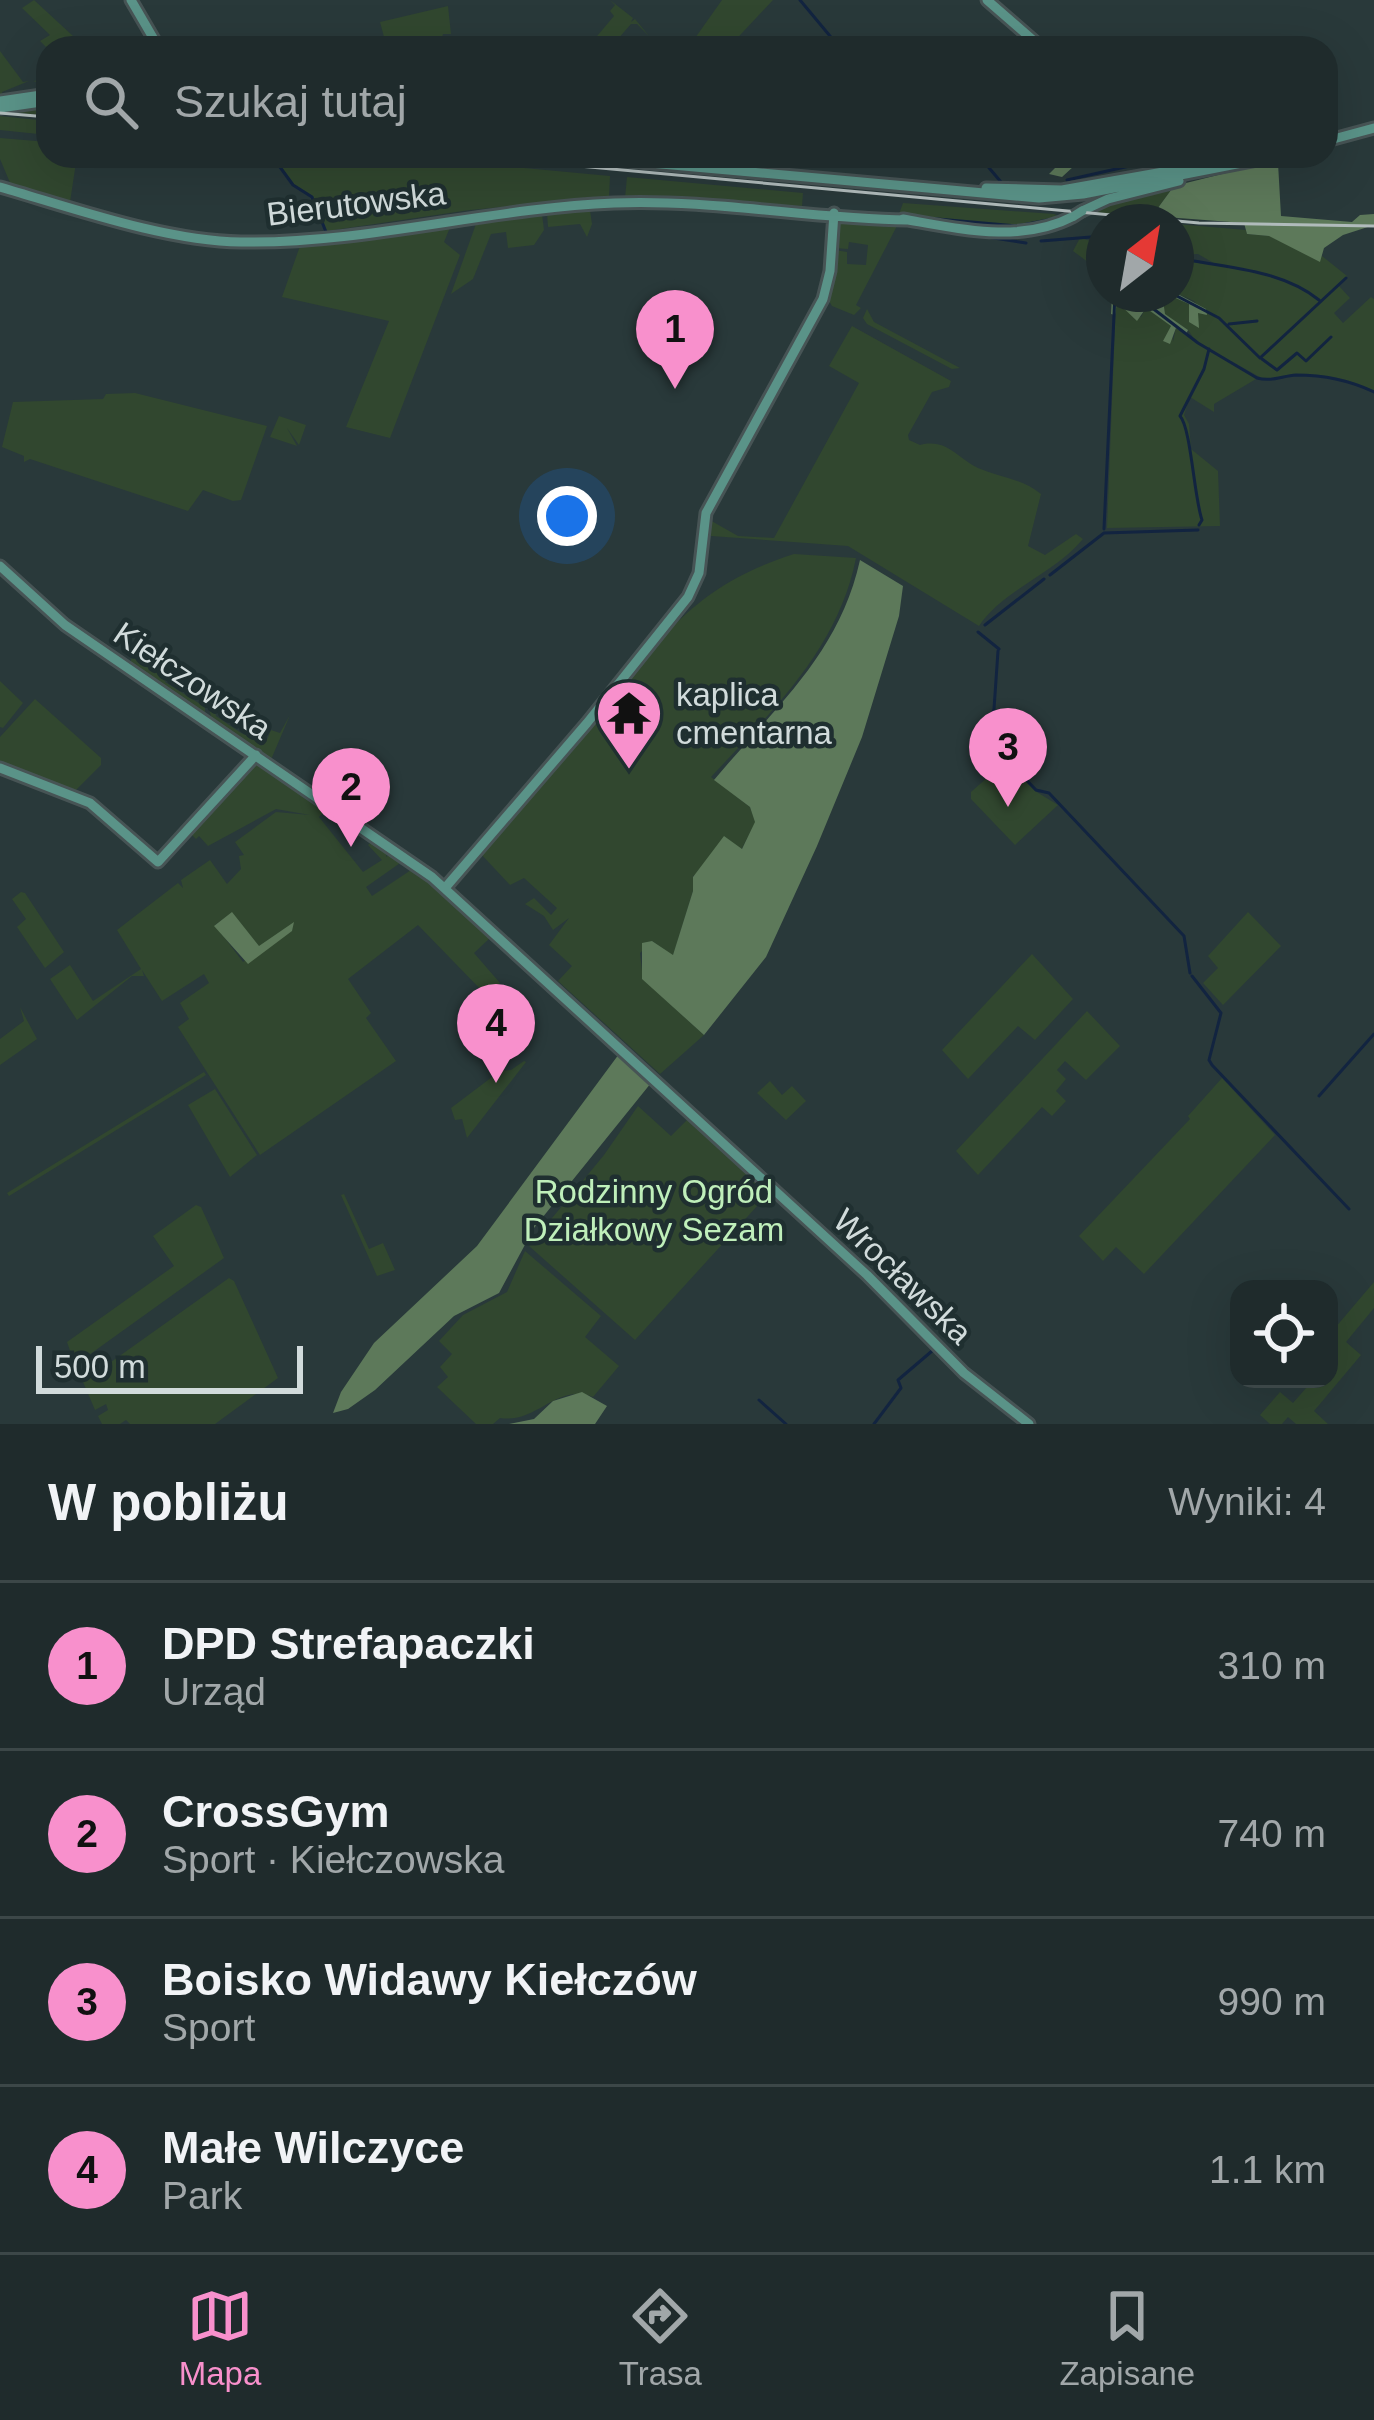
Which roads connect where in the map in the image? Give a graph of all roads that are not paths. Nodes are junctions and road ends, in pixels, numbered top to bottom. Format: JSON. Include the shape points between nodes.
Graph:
{"nodes":[{"id":1,"x":131,"y":0,"type":"edge"},
{"id":2,"x":988,"y":0,"type":"edge"},
{"id":3,"x":152,"y":36,"type":"edge"},
{"id":4,"x":1028,"y":36,"type":"edge"},
{"id":5,"x":36,"y":99,"type":"edge"},
{"id":6,"x":0,"y":105,"type":"edge"},
{"id":7,"x":1374,"y":126,"type":"edge"},
{"id":8,"x":1338,"y":136,"type":"edge"},
{"id":9,"x":703,"y":168,"type":"edge"},
{"id":10,"x":772,"y":168,"type":"edge"},
{"id":11,"x":1176,"y":168,"type":"edge"},
{"id":12,"x":1205,"y":168,"type":"edge"},
{"id":13,"x":1207,"y":168,"type":"edge"},
{"id":14,"x":1201,"y":169,"type":"junction"},
{"id":15,"x":0,"y":188,"type":"edge"},
{"id":16,"x":836,"y":213,"type":"junction"},
{"id":17,"x":0,"y":566,"type":"edge"},
{"id":18,"x":256,"y":755,"type":"junction"},
{"id":19,"x":0,"y":768,"type":"edge"},
{"id":20,"x":445,"y":889,"type":"junction"},
{"id":21,"x":530,"y":966,"type":"joint"},
{"id":22,"x":1030,"y":1424,"type":"edge"}],
"edges":[{"from":1,"to":3,"type":"street"},
{"from":2,"to":4,"type":"street"},
{"from":5,"to":6,"type":"street"},
{"from":7,"to":8,"type":"street"},
{"from":9,"to":11,"type":"street","via":[[1029,198],[1083,194]]},
{"from":10,"to":11,"type":"street","via":[[1037,192]]},
{"from":11,"to":14,"type":"street","name":"Bierutowska"},
{"from":11,"to":14,"type":"street"},
{"from":11,"to":16,"type":"street","name":"Bierutowska","via":[[1022,233]]},
{"from":12,"to":14,"type":"street"},
{"from":13,"to":14,"type":"street"},
{"from":15,"to":16,"type":"street","name":"Bierutowska","via":[[237,242],[604,203]]},
{"from":16,"to":20,"type":"street","via":[[821,304],[704,516],[688,597]]},
{"from":17,"to":18,"type":"street","name":"Kiełczowska","via":[[59,620]]},
{"from":18,"to":19,"type":"street","via":[[158,862],[83,799]]},
{"from":18,"to":20,"type":"street","name":"Kiełczowska"},
{"from":20,"to":21,"type":"street","name":"Kiełczowska"},
{"from":21,"to":22,"type":"street","name":"Wrocławska","via":[[969,1377]]}]}
